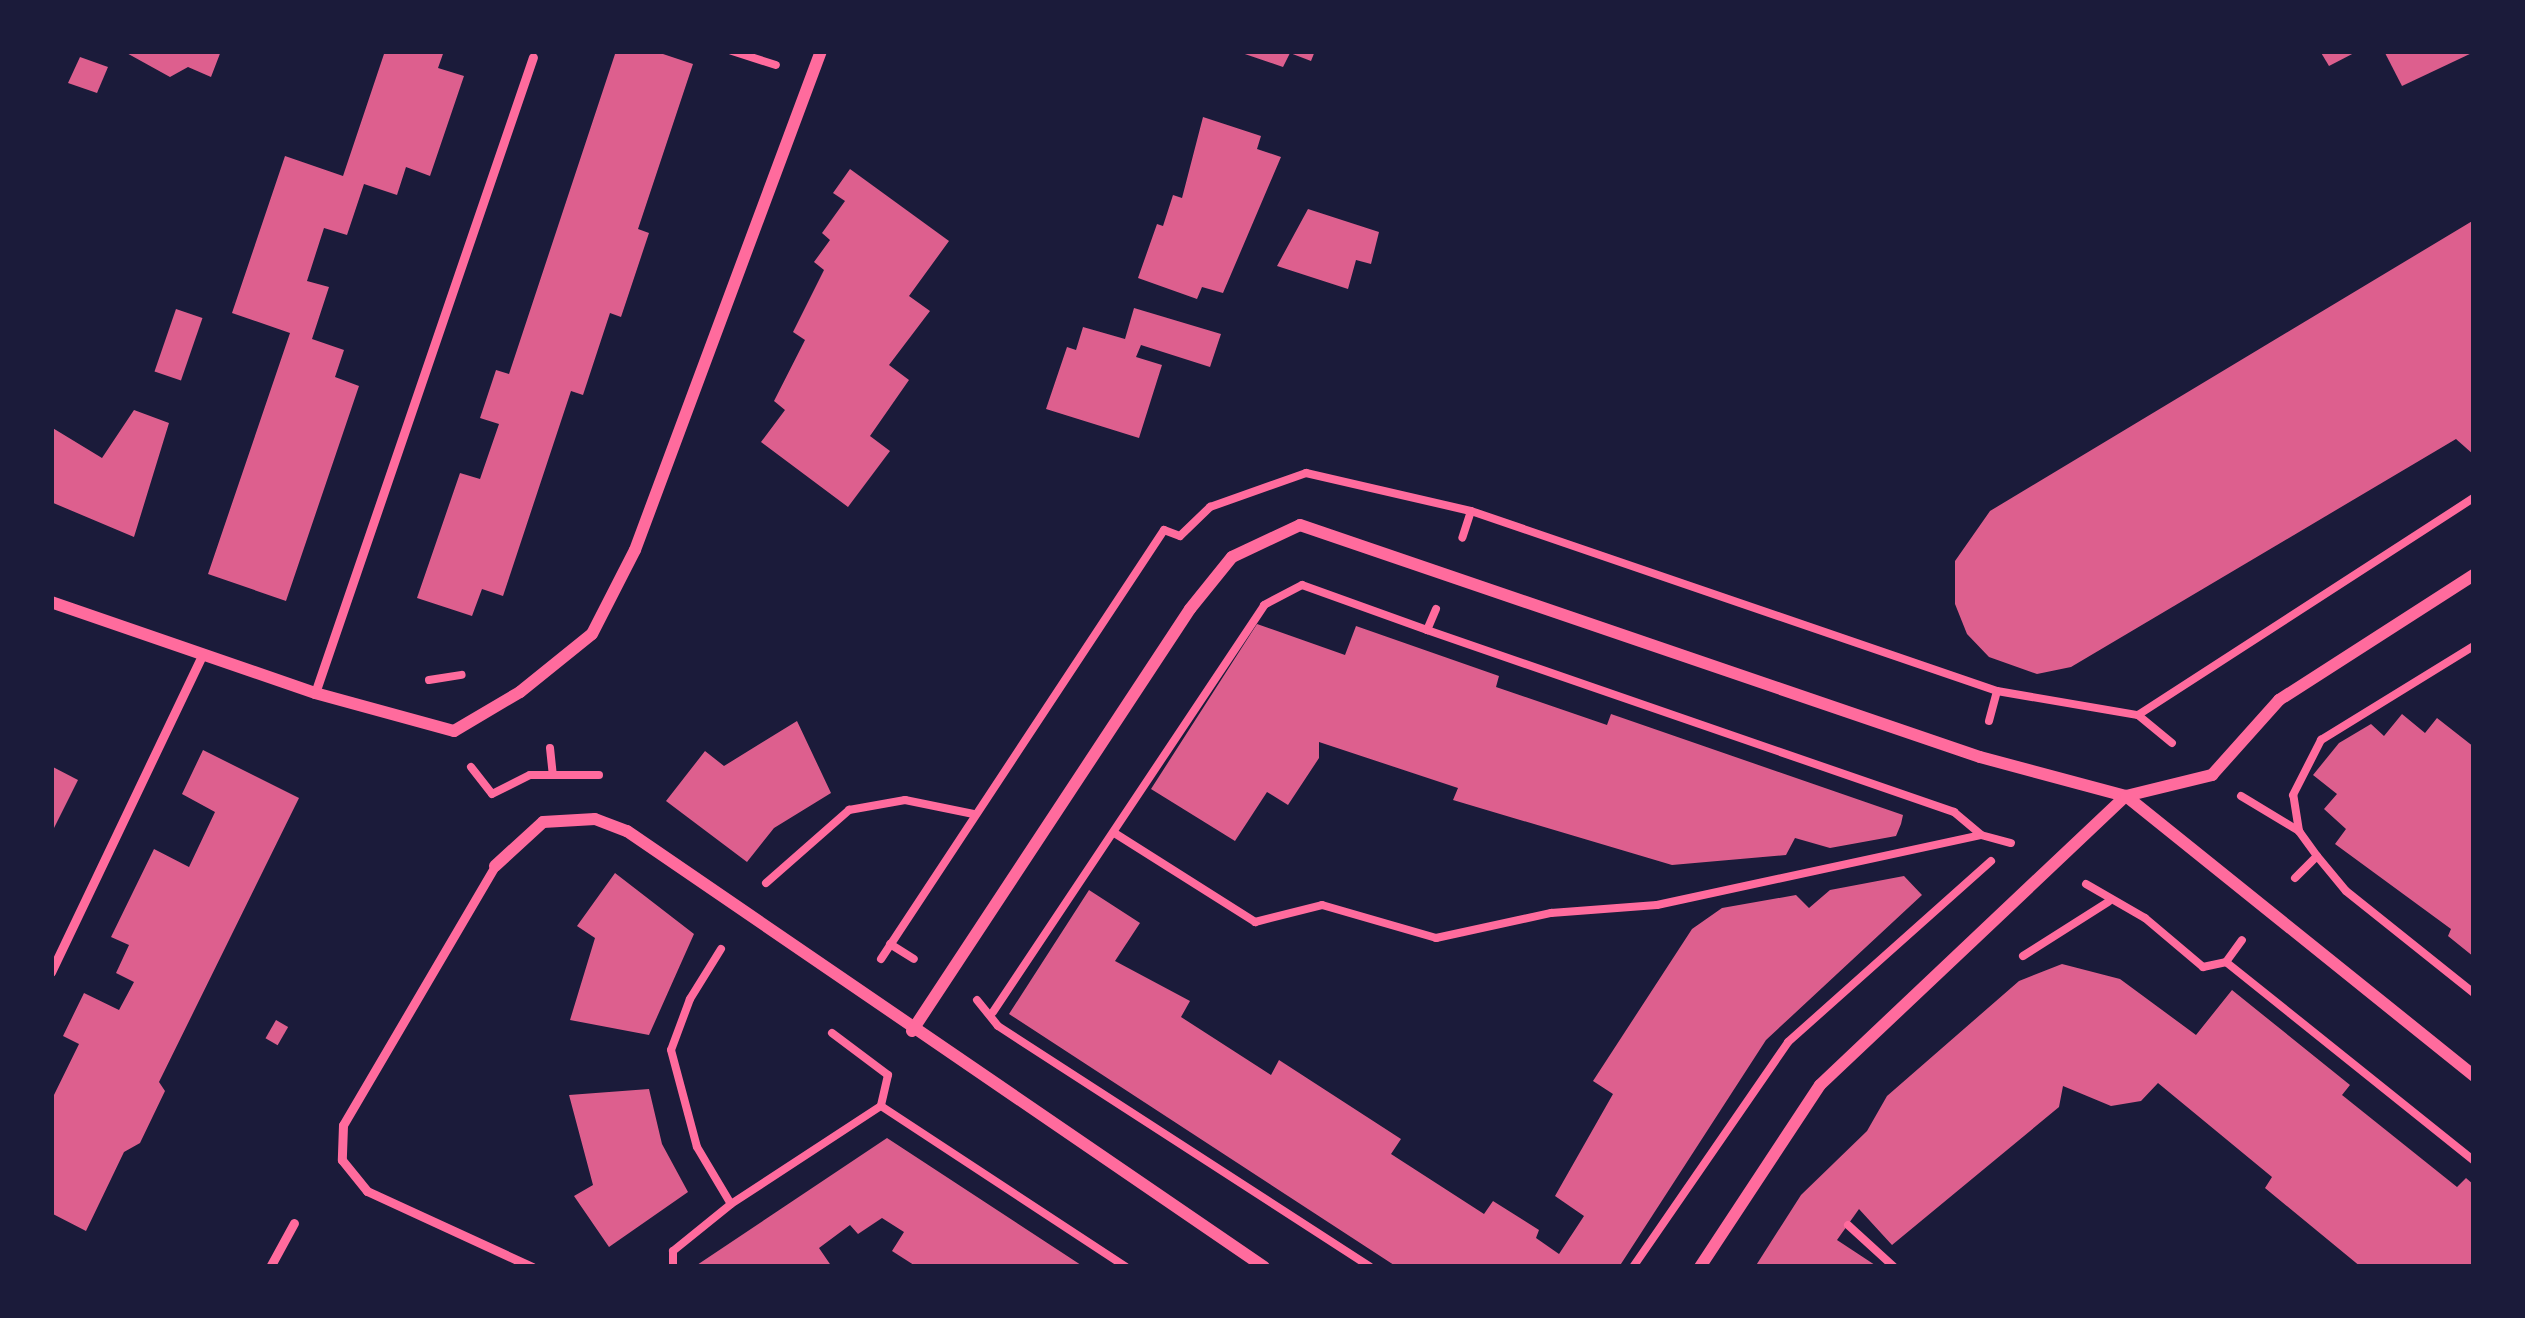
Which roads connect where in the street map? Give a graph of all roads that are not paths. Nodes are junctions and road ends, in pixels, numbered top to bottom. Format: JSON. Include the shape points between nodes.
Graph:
{"nodes":[{"id":1,"x":820,"y":51,"type":"edge"},
{"id":2,"x":533,"y":57,"type":"dead end"},
{"id":3,"x":2474,"y":574,"type":"edge"},
{"id":4,"x":51,"y":602,"type":"edge"},
{"id":5,"x":202,"y":655,"type":"junction"},
{"id":6,"x":315,"y":693,"type":"junction"},
{"id":7,"x":2126,"y":796,"type":"junction"},
{"id":8,"x":495,"y":866,"type":"joint"},
{"id":9,"x":51,"y":972,"type":"edge"},
{"id":10,"x":912,"y":1030,"type":"junction"},
{"id":11,"x":2474,"y":1076,"type":"edge"},
{"id":12,"x":294,"y":1223,"type":"dead end"},
{"id":13,"x":270,"y":1267,"type":"edge"},
{"id":14,"x":532,"y":1267,"type":"edge"},
{"id":15,"x":1264,"y":1267,"type":"edge"},
{"id":16,"x":1700,"y":1267,"type":"edge"}],
"edges":[{"from":1,"to":6,"type":"street","via":[[635,550],[592,634],[520,692],[454,731]]},
{"from":2,"to":6,"type":"lane"},
{"from":3,"to":7,"type":"street","via":[[2279,700],[2212,776]]},
{"from":4,"to":5,"type":"street"},
{"from":5,"to":6,"type":"street"},
{"from":5,"to":9,"type":"lane"},
{"from":7,"to":10,"type":"street","via":[[1980,757],[1300,525],[1232,557],[1190,609]]},
{"from":7,"to":11,"type":"street"},
{"from":7,"to":16,"type":"street","via":[[1820,1085]]},
{"from":8,"to":10,"type":"street","via":[[543,822],[596,819],[627,831]]},
{"from":8,"to":14,"type":"lane","via":[[343,1125],[342,1160],[367,1191]]},
{"from":10,"to":15,"type":"street"},
{"from":12,"to":13,"type":"lane"}]}
